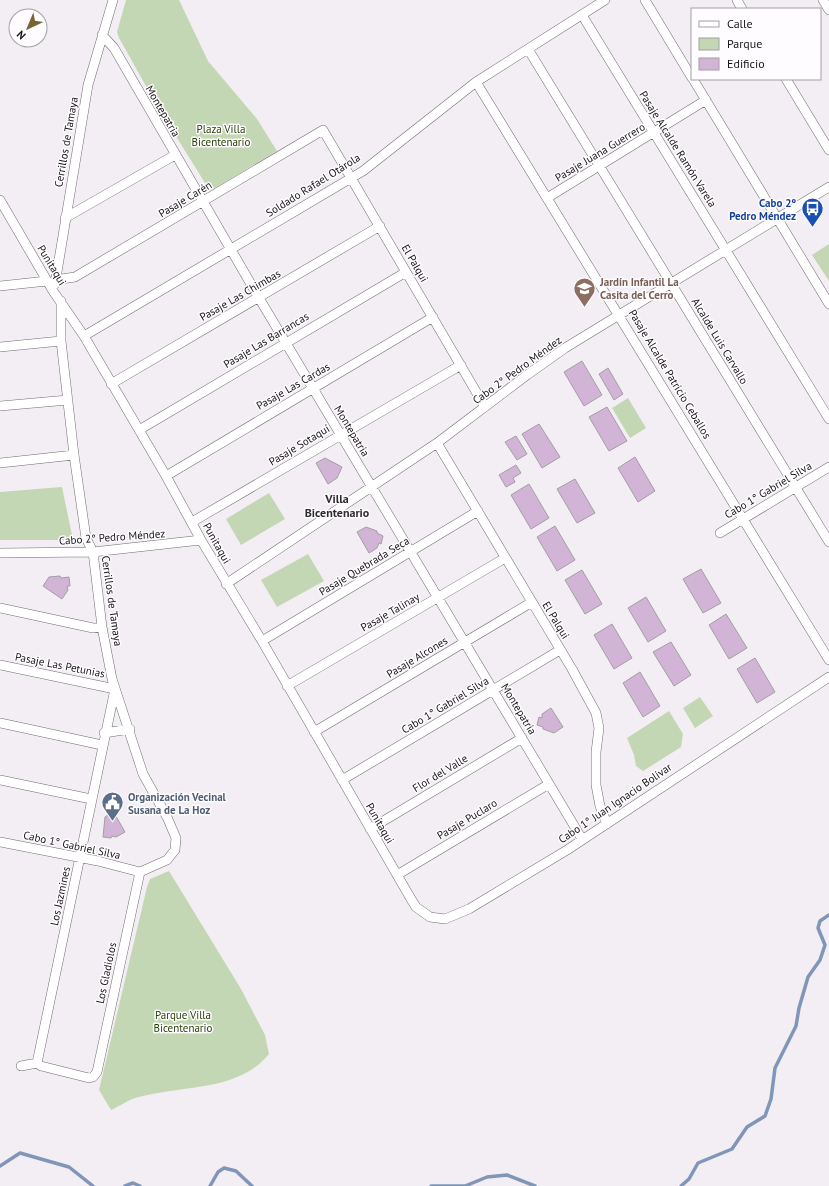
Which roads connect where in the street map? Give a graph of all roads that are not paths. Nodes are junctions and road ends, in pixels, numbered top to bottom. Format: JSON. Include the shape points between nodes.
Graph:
{"nodes":[{"id":1,"x":112,"y":0,"type":"edge"},
{"id":2,"x":605,"y":0,"type":"edge"},
{"id":3,"x":645,"y":0,"type":"edge"},
{"id":4,"x":822,"y":0,"type":"edge"},
{"id":5,"x":829,"y":10,"type":"edge"},
{"id":6,"x":582,"y":15,"type":"junction"},
{"id":7,"x":102,"y":35,"type":"junction"},
{"id":8,"x":528,"y":49,"type":"junction"},
{"id":9,"x":691,"y":76,"type":"edge"},
{"id":10,"x":693,"y":80,"type":"edge"},
{"id":11,"x":787,"y":80,"type":"edge"},
{"id":12,"x":476,"y":82,"type":"junction"},
{"id":13,"x":706,"y":100,"type":"junction"},
{"id":14,"x":323,"y":130,"type":"joint"},
{"id":15,"x":654,"y":133,"type":"junction"},
{"id":16,"x":829,"y":150,"type":"edge"},
{"id":17,"x":175,"y":155,"type":"junction"},
{"id":18,"x":599,"y":166,"type":"junction"},
{"id":19,"x":351,"y":178,"type":"junction"},
{"id":20,"x":829,"y":187,"type":"edge"},
{"id":21,"x":547,"y":198,"type":"junction"},
{"id":22,"x":0,"y":200,"type":"edge"},
{"id":23,"x":202,"y":202,"type":"junction"},
{"id":24,"x":65,"y":218,"type":"junction"},
{"id":25,"x":777,"y":220,"type":"junction"},
{"id":26,"x":380,"y":226,"type":"junction"},
{"id":27,"x":231,"y":249,"type":"junction"},
{"id":28,"x":726,"y":251,"type":"junction"},
{"id":29,"x":406,"y":272,"type":"junction"},
{"id":30,"x":51,"y":280,"type":"junction"},
{"id":31,"x":671,"y":284,"type":"junction"},
{"id":32,"x":0,"y":286,"type":"edge"},
{"id":33,"x":258,"y":298,"type":"junction"},
{"id":34,"x":60,"y":301,"type":"junction"},
{"id":35,"x":829,"y":304,"type":"edge"},
{"id":36,"x":619,"y":315,"type":"junction"},
{"id":37,"x":433,"y":317,"type":"junction"},
{"id":38,"x":84,"y":336,"type":"junction"},
{"id":39,"x":61,"y":341,"type":"junction"},
{"id":40,"x":286,"y":343,"type":"junction"},
{"id":41,"x":0,"y":347,"type":"edge"},
{"id":42,"x":460,"y":365,"type":"junction"},
{"id":43,"x":111,"y":384,"type":"junction"},
{"id":44,"x":313,"y":388,"type":"junction"},
{"id":45,"x":68,"y":400,"type":"junction"},
{"id":46,"x":0,"y":406,"type":"edge"},
{"id":47,"x":485,"y":407,"type":"junction"},
{"id":48,"x":829,"y":419,"type":"edge"},
{"id":49,"x":139,"y":430,"type":"junction"},
{"id":50,"x":340,"y":434,"type":"junction"},
{"id":51,"x":437,"y":443,"type":"junction"},
{"id":52,"x":74,"y":455,"type":"junction"},
{"id":53,"x":0,"y":463,"type":"edge"},
{"id":54,"x":829,"y":467,"type":"edge"},
{"id":55,"x":166,"y":476,"type":"junction"},
{"id":56,"x":371,"y":486,"type":"junction"},
{"id":57,"x":795,"y":487,"type":"junction"},
{"id":58,"x":478,"y":511,"type":"junction"},
{"id":59,"x":744,"y":519,"type":"junction"},
{"id":60,"x":192,"y":522,"type":"junction"},
{"id":61,"x":720,"y":533,"type":"dead end"},
{"id":62,"x":201,"y":540,"type":"junction"},
{"id":63,"x":829,"y":542,"type":"edge"},
{"id":64,"x":93,"y":552,"type":"junction"},
{"id":65,"x":411,"y":552,"type":"junction"},
{"id":66,"x":0,"y":553,"type":"edge"},
{"id":67,"x":505,"y":558,"type":"junction"},
{"id":68,"x":226,"y":584,"type":"junction"},
{"id":69,"x":438,"y":598,"type":"junction"},
{"id":70,"x":532,"y":602,"type":"junction"},
{"id":71,"x":0,"y":608,"type":"edge"},
{"id":72,"x":102,"y":627,"type":"junction"},
{"id":73,"x":262,"y":641,"type":"junction"},
{"id":74,"x":465,"y":642,"type":"junction"},
{"id":75,"x":560,"y":650,"type":"junction"},
{"id":76,"x":829,"y":660,"type":"edge"},
{"id":77,"x":0,"y":665,"type":"edge"},
{"id":78,"x":829,"y":677,"type":"edge"},
{"id":79,"x":287,"y":686,"type":"junction"},
{"id":80,"x":115,"y":688,"type":"junction"},
{"id":81,"x":493,"y":690,"type":"junction"},
{"id":82,"x":0,"y":723,"type":"edge"},
{"id":83,"x":130,"y":729,"type":"junction"},
{"id":84,"x":314,"y":732,"type":"junction"},
{"id":85,"x":104,"y":733,"type":"junction"},
{"id":86,"x":522,"y":738,"type":"junction"},
{"id":87,"x":102,"y":745,"type":"junction"},
{"id":88,"x":0,"y":780,"type":"edge"},
{"id":89,"x":342,"y":780,"type":"junction"},
{"id":90,"x":549,"y":784,"type":"junction"},
{"id":91,"x":91,"y":799,"type":"junction"},
{"id":92,"x":607,"y":824,"type":"junction"},
{"id":93,"x":370,"y":829,"type":"junction"},
{"id":94,"x":582,"y":839,"type":"junction"},
{"id":95,"x":0,"y":842,"type":"edge"},
{"id":96,"x":80,"y":858,"type":"junction"},
{"id":97,"x":140,"y":872,"type":"junction"},
{"id":98,"x":397,"y":875,"type":"junction"},
{"id":99,"x":411,"y":899,"type":"joint"},
{"id":100,"x":37,"y":1063,"type":"junction"},
{"id":101,"x":21,"y":1066,"type":"dead end"}],
"edges":[{"from":1,"to":7,"type":"street","name":"Cerrillos de Tamaya"},
{"from":2,"to":6,"type":"street","name":"Soldado Rafael Otárola"},
{"from":3,"to":9,"type":"street"},
{"from":4,"to":5,"type":"street"},
{"from":6,"to":8,"type":"street","name":"Soldado Rafael Otárola"},
{"from":6,"to":15,"type":"street","name":"Pasaje Alcalde Ramón Varela"},
{"from":7,"to":17,"type":"street","name":"Montepatria","via":[[114,48]]},
{"from":7,"to":24,"type":"street","name":"Cerrillos de Tamaya","via":[[88,85]]},
{"from":8,"to":12,"type":"street","name":"Soldado Rafael Otárola"},
{"from":8,"to":18,"type":"street","name":"Alcalde Luis Carvallo"},
{"from":10,"to":13,"type":"street"},
{"from":11,"to":16,"type":"street"},
{"from":12,"to":19,"type":"street","name":"Soldado Rafael Otárola"},
{"from":12,"to":21,"type":"street","name":"Pasaje Alcalde Patricio Ceballos"},
{"from":13,"to":15,"type":"street","name":"Pasaje Juana Guerrero"},
{"from":13,"to":25,"type":"street"},
{"from":14,"to":19,"type":"street","name":"El Palqui"},
{"from":14,"to":23,"type":"street","name":"Pasaje Carén"},
{"from":15,"to":18,"type":"street","name":"Pasaje Juana Guerrero"},
{"from":15,"to":28,"type":"street","name":"Pasaje Alcalde Ramón Varela"},
{"from":17,"to":23,"type":"street","name":"Montepatria"},
{"from":17,"to":24,"type":"street"},
{"from":18,"to":21,"type":"street","name":"Pasaje Juana Guerrero"},
{"from":18,"to":31,"type":"street","name":"Alcalde Luis Carvallo"},
{"from":19,"to":26,"type":"street","name":"El Palqui"},
{"from":19,"to":27,"type":"street","name":"Soldado Rafael Otárola"},
{"from":20,"to":25,"type":"street","name":"Cabo 2° Pedro Méndez"},
{"from":21,"to":36,"type":"street","name":"Pasaje Alcalde Patricio Ceballos"},
{"from":22,"to":30,"type":"street","name":"Punitaqui"},
{"from":23,"to":27,"type":"street","name":"Montepatria"},
{"from":23,"to":30,"type":"street","name":"Pasaje Carén","via":[[75,277]]},
{"from":24,"to":30,"type":"street","name":"Cerrillos de Tamaya"},
{"from":25,"to":28,"type":"street","name":"Cabo 2° Pedro Méndez"},
{"from":25,"to":35,"type":"street"},
{"from":26,"to":29,"type":"street","name":"El Palqui"},
{"from":26,"to":33,"type":"street","name":"Pasaje Las Chimbas"},
{"from":27,"to":33,"type":"street","name":"Montepatria"},
{"from":27,"to":38,"type":"street","name":"Soldado Rafael Otárola"},
{"from":28,"to":31,"type":"street","name":"Cabo 2° Pedro Méndez"},
{"from":28,"to":48,"type":"street","name":"Pasaje Alcalde Ramón Varela"},
{"from":29,"to":37,"type":"street","name":"El Palqui"},
{"from":29,"to":40,"type":"street","name":"Pasaje Las Barrancas"},
{"from":30,"to":32,"type":"street","name":"Pasaje Carén"},
{"from":30,"to":34,"type":"street","name":"Punitaqui","via":[[53,292]]},
{"from":31,"to":36,"type":"street","name":"Cabo 2° Pedro Méndez"},
{"from":31,"to":57,"type":"street","name":"Alcalde Luis Carvallo"},
{"from":33,"to":40,"type":"street","name":"Montepatria"},
{"from":33,"to":43,"type":"street","name":"Pasaje Las Chimbas"},
{"from":34,"to":38,"type":"street","name":"Punitaqui"},
{"from":34,"to":39,"type":"street","name":"Cerrillos de Tamaya"},
{"from":36,"to":47,"type":"street","name":"Cabo 2° Pedro Méndez","via":[[533,370]]},
{"from":36,"to":59,"type":"street","name":"Pasaje Alcalde Patricio Ceballos"},
{"from":37,"to":42,"type":"street","name":"El Palqui"},
{"from":37,"to":44,"type":"street","name":"Pasaje Las Cardas"},
{"from":38,"to":43,"type":"street","name":"Punitaqui"},
{"from":39,"to":41,"type":"street"},
{"from":39,"to":45,"type":"street","name":"Cerrillos de Tamaya"},
{"from":40,"to":44,"type":"street","name":"Montepatria"},
{"from":40,"to":49,"type":"street","name":"Pasaje Las Barrancas"},
{"from":42,"to":47,"type":"street","name":"El Palqui"},
{"from":42,"to":50,"type":"street","name":"Pasaje Sotaquí"},
{"from":43,"to":49,"type":"street","name":"Punitaqui"},
{"from":44,"to":50,"type":"street","name":"Montepatria"},
{"from":44,"to":55,"type":"street","name":"Pasaje Las Cardas"},
{"from":45,"to":46,"type":"street"},
{"from":45,"to":52,"type":"street","name":"Cerrillos de Tamaya"},
{"from":47,"to":51,"type":"street","name":"Cabo 2° Pedro Méndez"},
{"from":49,"to":55,"type":"street","name":"Punitaqui"},
{"from":50,"to":56,"type":"street","name":"Montepatria"},
{"from":50,"to":60,"type":"street","name":"Pasaje Sotaquí"},
{"from":51,"to":56,"type":"street","name":"Cabo 2° Pedro Méndez"},
{"from":51,"to":58,"type":"street","name":"El Palqui"},
{"from":52,"to":53,"type":"street"},
{"from":52,"to":64,"type":"street","name":"Cerrillos de Tamaya","via":[[86,538]]},
{"from":54,"to":57,"type":"street","name":"Cabo 1° Gabriel Silva"},
{"from":55,"to":60,"type":"street","name":"Punitaqui"},
{"from":56,"to":65,"type":"street","name":"Montepatria"},
{"from":56,"to":68,"type":"street","name":"Cabo 2° Pedro Méndez"},
{"from":57,"to":59,"type":"street","name":"Cabo 1° Gabriel Silva"},
{"from":57,"to":63,"type":"street","name":"Alcalde Luis Carvallo"},
{"from":58,"to":65,"type":"street","name":"Pasaje Quebrada Seca"},
{"from":58,"to":67,"type":"street","name":"El Palqui"},
{"from":59,"to":61,"type":"street","name":"Cabo 1° Gabriel Silva"},
{"from":59,"to":76,"type":"street","name":"Pasaje Alcalde Patricio Ceballos"},
{"from":60,"to":62,"type":"street","name":"Punitaqui"},
{"from":62,"to":64,"type":"street","name":"Cabo 2° Pedro Méndez"},
{"from":62,"to":68,"type":"street","name":"Punitaqui"},
{"from":64,"to":66,"type":"street","name":"Cabo 2° Pedro Méndez"},
{"from":64,"to":72,"type":"street","name":"Cerrillos de Tamaya"},
{"from":65,"to":69,"type":"street","name":"Montepatria"},
{"from":65,"to":73,"type":"street","name":"Pasaje Quebrada Seca"},
{"from":67,"to":69,"type":"street","name":"Pasaje Talinay"},
{"from":67,"to":70,"type":"street","name":"El Palqui"},
{"from":68,"to":73,"type":"street","name":"Punitaqui"},
{"from":69,"to":74,"type":"street","name":"Montepatria"},
{"from":69,"to":79,"type":"street","name":"Pasaje Talinay"},
{"from":70,"to":74,"type":"street","name":"Pasaje Alcones"},
{"from":70,"to":75,"type":"street","name":"El Palqui"},
{"from":71,"to":72,"type":"street","via":[[93,628]]},
{"from":72,"to":80,"type":"street","name":"Cerrillos de Tamaya"},
{"from":73,"to":79,"type":"street","name":"Punitaqui"},
{"from":74,"to":81,"type":"street","name":"Montepatria"},
{"from":74,"to":84,"type":"street","name":"Pasaje Alcones"},
{"from":75,"to":81,"type":"street","name":"Cabo 1° Gabriel Silva"},
{"from":75,"to":92,"type":"street","name":"El Palqui","via":[[599,720],[595,760],[596,785]]},
{"from":77,"to":80,"type":"street","name":"Pasaje Las Petunias"},
{"from":78,"to":92,"type":"street","name":"Cabo 1° Juan Ignacio Bolívar"},
{"from":79,"to":84,"type":"street","name":"Punitaqui"},
{"from":80,"to":83,"type":"street","name":"Cerrillos de Tamaya"},
{"from":80,"to":85,"type":"street","name":"Los Jazmines"},
{"from":81,"to":86,"type":"street","name":"Montepatria"},
{"from":81,"to":89,"type":"street","name":"Cabo 1° Gabriel Silva"},
{"from":82,"to":87,"type":"street"},
{"from":83,"to":85,"type":"street"},
{"from":83,"to":97,"type":"street","name":"Cerrillos de Tamaya","via":[[143,774],[167,817],[177,844],[167,860]]},
{"from":84,"to":89,"type":"street","name":"Punitaqui"},
{"from":85,"to":87,"type":"street","name":"Los Jazmines"},
{"from":86,"to":90,"type":"street","name":"Montepatria"},
{"from":86,"to":93,"type":"street","name":"Flor del Valle"},
{"from":87,"to":91,"type":"street","name":"Los Jazmines"},
{"from":88,"to":91,"type":"street"},
{"from":89,"to":93,"type":"street","name":"Punitaqui"},
{"from":90,"to":94,"type":"street","name":"Montepatria"},
{"from":90,"to":98,"type":"street","name":"Pasaje Puclaro"},
{"from":91,"to":96,"type":"street","name":"Los Jazmines"},
{"from":92,"to":94,"type":"street","name":"Cabo 1° Juan Ignacio Bolívar"},
{"from":93,"to":98,"type":"street","name":"Punitaqui"},
{"from":94,"to":99,"type":"street","name":"Cabo 1° Juan Ignacio Bolívar","via":[[469,909],[445,919],[430,917]]},
{"from":95,"to":96,"type":"street","name":"Cabo 1° Gabriel Silva"},
{"from":96,"to":97,"type":"street","name":"Cabo 1° Gabriel Silva"},
{"from":96,"to":100,"type":"street","name":"Los Jazmines"},
{"from":97,"to":100,"type":"street","name":"Los Gladiolos","via":[[97,1072],[93,1077],[82,1076]]},
{"from":98,"to":99,"type":"street","name":"Punitaqui"},
{"from":100,"to":101,"type":"street"}]}
